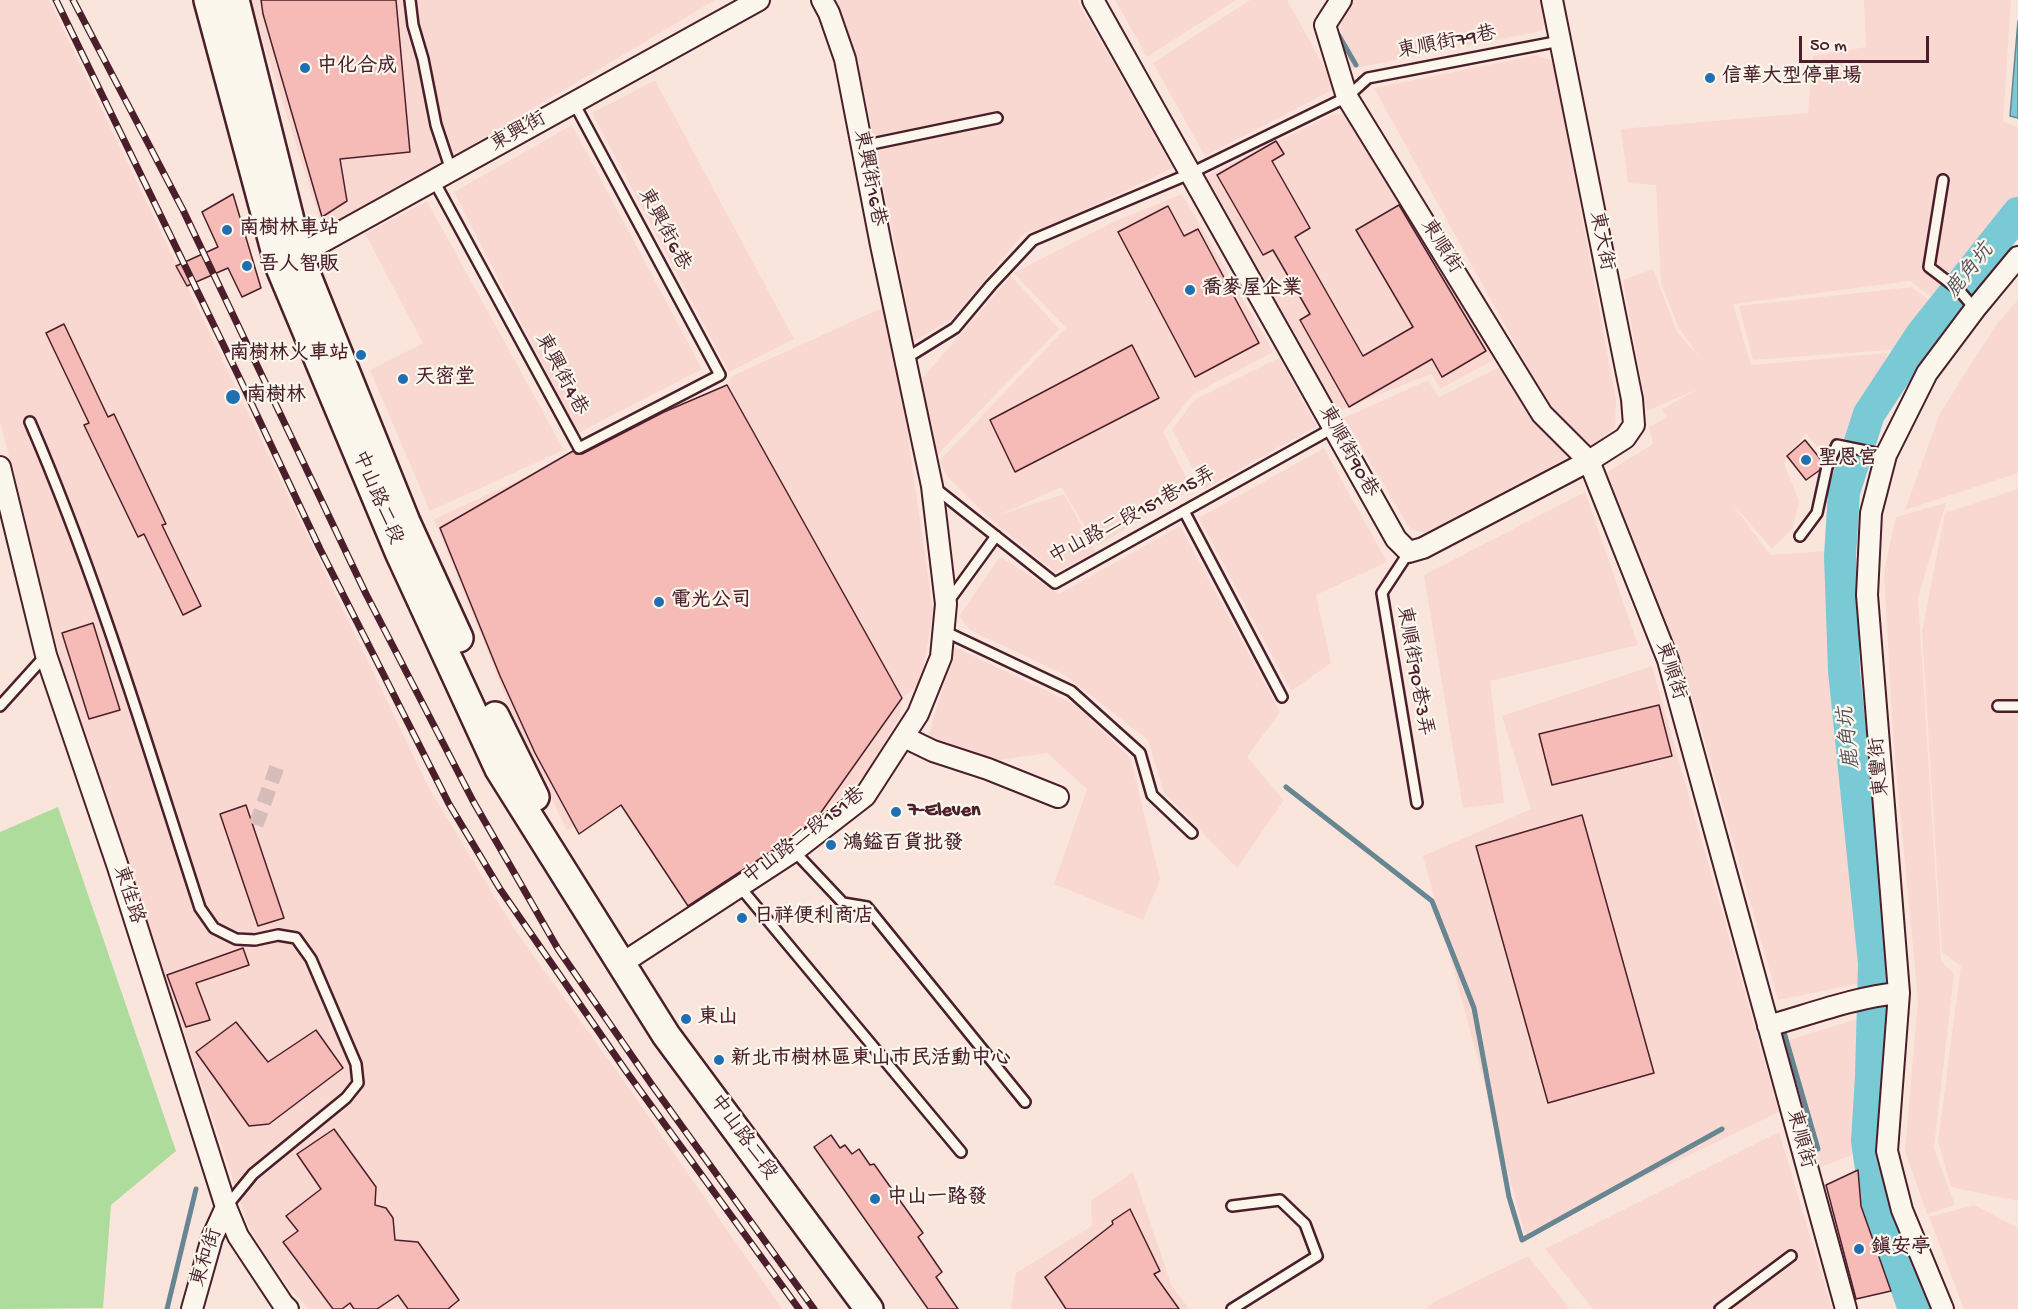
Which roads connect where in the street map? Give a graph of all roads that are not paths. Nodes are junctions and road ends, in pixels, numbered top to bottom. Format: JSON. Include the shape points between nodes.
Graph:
{"nodes":[{"id":1,"x":208,"y":0,"type":"edge"},
{"id":2,"x":235,"y":0,"type":"edge"},
{"id":3,"x":411,"y":0,"type":"edge"},
{"id":4,"x":759,"y":0,"type":"edge"},
{"id":5,"x":822,"y":0,"type":"edge"},
{"id":6,"x":1093,"y":0,"type":"edge"},
{"id":7,"x":1341,"y":0,"type":"edge"},
{"id":8,"x":1552,"y":0,"type":"edge"},
{"id":9,"x":1560,"y":41,"type":"junction"},
{"id":10,"x":1347,"y":97,"type":"junction"},
{"id":11,"x":574,"y":103,"type":"junction"},
{"id":12,"x":998,"y":118,"type":"dead end"},
{"id":13,"x":862,"y":146,"type":"junction"},
{"id":14,"x":1189,"y":174,"type":"junction"},
{"id":15,"x":442,"y":175,"type":"junction"},
{"id":16,"x":1943,"y":180,"type":"dead end"},
{"id":17,"x":2018,"y":257,"type":"edge"},
{"id":18,"x":289,"y":261,"type":"junction"},
{"id":19,"x":1975,"y":309,"type":"junction"},
{"id":20,"x":905,"y":359,"type":"junction"},
{"id":21,"x":720,"y":375,"type":"joint"},
{"id":22,"x":30,"y":422,"type":"dead end"},
{"id":23,"x":1333,"y":428,"type":"junction"},
{"id":24,"x":1886,"y":455,"type":"junction"},
{"id":25,"x":1589,"y":461,"type":"junction"},
{"id":26,"x":0,"y":467,"type":"edge"},
{"id":27,"x":932,"y":486,"type":"junction"},
{"id":28,"x":1184,"y":511,"type":"junction"},
{"id":29,"x":996,"y":536,"type":"junction"},
{"id":30,"x":1800,"y":536,"type":"dead end"},
{"id":31,"x":1408,"y":552,"type":"junction"},
{"id":32,"x":946,"y":604,"type":"junction"},
{"id":33,"x":944,"y":631,"type":"junction"},
{"id":34,"x":46,"y":655,"type":"junction"},
{"id":35,"x":1282,"y":697,"type":"dead end"},
{"id":36,"x":0,"y":706,"type":"edge"},
{"id":37,"x":1998,"y":706,"type":"dead end"},
{"id":38,"x":2018,"y":706,"type":"edge"},
{"id":39,"x":904,"y":737,"type":"junction"},
{"id":40,"x":1058,"y":797,"type":"dead end"},
{"id":41,"x":1417,"y":803,"type":"dead end"},
{"id":42,"x":1192,"y":833,"type":"dead end"},
{"id":43,"x":794,"y":851,"type":"junction"},
{"id":44,"x":740,"y":887,"type":"junction"},
{"id":45,"x":621,"y":964,"type":"junction"},
{"id":46,"x":1893,"y":994,"type":"junction"},
{"id":47,"x":1768,"y":1026,"type":"junction"},
{"id":48,"x":1025,"y":1102,"type":"dead end"},
{"id":49,"x":961,"y":1152,"type":"dead end"},
{"id":50,"x":1232,"y":1206,"type":"dead end"},
{"id":51,"x":226,"y":1207,"type":"junction"},
{"id":52,"x":1791,"y":1256,"type":"dead end"},
{"id":53,"x":192,"y":1309,"type":"edge"},
{"id":54,"x":288,"y":1309,"type":"edge"},
{"id":55,"x":868,"y":1309,"type":"edge"},
{"id":56,"x":1232,"y":1309,"type":"edge"},
{"id":57,"x":1720,"y":1309,"type":"edge"},
{"id":58,"x":1846,"y":1309,"type":"edge"},
{"id":59,"x":1943,"y":1309,"type":"edge"}],
"edges":[{"from":1,"to":18,"type":"main road","name":"中山路二段"},
{"from":2,"to":18,"type":"main road","name":"中山路二段"},
{"from":3,"to":15,"type":"lane"},
{"from":4,"to":11,"type":"street","name":"東興街"},
{"from":5,"to":13,"type":"street","name":"東興街16巷","via":[[845,58]]},
{"from":6,"to":14,"type":"street"},
{"from":7,"to":10,"type":"street","name":"東順街","via":[[1325,25]]},
{"from":8,"to":9,"type":"street","name":"東大街"},
{"from":9,"to":10,"type":"lane","name":"東順街79巷","via":[[1368,78]]},
{"from":9,"to":25,"type":"street","name":"東大街","via":[[1634,425],[1625,438]]},
{"from":10,"to":14,"type":"lane"},
{"from":10,"to":25,"type":"street","name":"東順街","via":[[1542,414]]},
{"from":11,"to":15,"type":"street","name":"東興街"},
{"from":11,"to":21,"type":"lane","name":"東興街6巷"},
{"from":12,"to":13,"type":"lane"},
{"from":13,"to":20,"type":"street","name":"東興街16巷"},
{"from":14,"to":20,"type":"lane","via":[[1033,240],[955,328]]},
{"from":14,"to":23,"type":"street","name":"東順街90巷"},
{"from":15,"to":18,"type":"street","name":"東興街"},
{"from":15,"to":21,"type":"lane","name":"東興街4巷","via":[[579,448]]},
{"from":16,"to":19,"type":"lane","via":[[1929,267],[1959,290]]},
{"from":17,"to":19,"type":"street","name":"東豐街"},
{"from":18,"to":45,"type":"main road","name":"中山路二段","via":[[504,737]]},
{"from":19,"to":24,"type":"street","name":"東豐街","via":[[1928,373]]},
{"from":20,"to":27,"type":"street","name":"東興街16巷"},
{"from":22,"to":51,"type":"lane","via":[[107,625],[200,908],[214,928],[236,939],[278,935],[296,938],[311,959],[356,1064],[358,1083],[346,1098],[253,1174]]},
{"from":23,"to":28,"type":"lane","name":"中山路二段151巷15弄"},
{"from":23,"to":31,"type":"street","name":"東順街90巷","via":[[1396,539]]},
{"from":24,"to":30,"type":"lane","via":[[1837,445],[1827,467],[1817,513]]},
{"from":24,"to":46,"type":"street","name":"東豐街","via":[[1872,513],[1867,595]]},
{"from":25,"to":31,"type":"street","via":[[1423,548]]},
{"from":25,"to":47,"type":"street","name":"東順街","via":[[1668,660]]},
{"from":26,"to":34,"type":"street","name":"東佳路"},
{"from":27,"to":29,"type":"lane","name":"中山路二段151巷15弄"},
{"from":27,"to":32,"type":"street","name":"中山路二段151巷"},
{"from":28,"to":29,"type":"lane","name":"中山路二段151巷15弄","via":[[1055,583]]},
{"from":28,"to":35,"type":"lane"},
{"from":29,"to":32,"type":"lane"},
{"from":31,"to":41,"type":"lane","name":"東順街90巷3弄","via":[[1382,593]]},
{"from":32,"to":33,"type":"street","name":"中山路二段151巷"},
{"from":33,"to":39,"type":"street","name":"中山路二段151巷","via":[[941,657],[918,714]]},
{"from":33,"to":42,"type":"lane","via":[[1071,691],[1140,753],[1152,795]]},
{"from":34,"to":36,"type":"lane"},
{"from":34,"to":51,"type":"street","name":"東佳路"},
{"from":37,"to":38,"type":"lane"},
{"from":39,"to":40,"type":"street"},
{"from":39,"to":43,"type":"street","name":"中山路二段151巷","via":[[865,796]]},
{"from":43,"to":44,"type":"street","name":"中山路二段151巷"},
{"from":43,"to":48,"type":"lane","via":[[843,903],[867,907]]},
{"from":44,"to":45,"type":"street","name":"中山路二段151巷"},
{"from":44,"to":49,"type":"lane"},
{"from":45,"to":55,"type":"main road","name":"中山路二段","via":[[666,1035]]},
{"from":46,"to":47,"type":"street"},
{"from":46,"to":59,"type":"street","name":"東豐街","via":[[1887,1151],[1902,1210]]},
{"from":47,"to":58,"type":"street","name":"東順街"},
{"from":50,"to":56,"type":"lane","via":[[1280,1200],[1305,1224],[1317,1256]]},
{"from":51,"to":53,"type":"street","name":"東和街","via":[[212,1238]]},
{"from":51,"to":54,"type":"street","name":"東佳路","via":[[238,1236]]},
{"from":52,"to":57,"type":"lane"}]}
